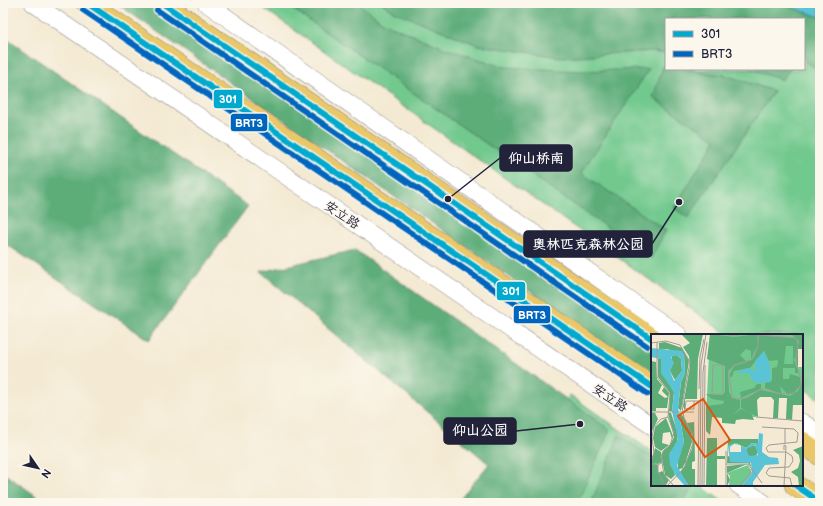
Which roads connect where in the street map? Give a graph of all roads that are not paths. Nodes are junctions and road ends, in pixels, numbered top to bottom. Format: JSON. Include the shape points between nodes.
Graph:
{"nodes":[{"id":1,"x":33,"y":3,"type":"edge"},
{"id":2,"x":87,"y":3,"type":"edge"},
{"id":3,"x":162,"y":3,"type":"edge"},
{"id":4,"x":206,"y":3,"type":"edge"},
{"id":5,"x":677,"y":334,"type":"edge"},
{"id":6,"x":651,"y":338,"type":"edge"},
{"id":7,"x":651,"y":386,"type":"edge"},
{"id":8,"x":803,"y":423,"type":"edge"},
{"id":9,"x":651,"y":425,"type":"edge"},
{"id":10,"x":820,"y":434,"type":"edge"},
{"id":11,"x":803,"y":443,"type":"edge"},
{"id":12,"x":820,"y":455,"type":"edge"},
{"id":13,"x":739,"y":486,"type":"edge"},
{"id":14,"x":796,"y":486,"type":"edge"},
{"id":15,"x":820,"y":502,"type":"edge"},
{"id":16,"x":764,"y":503,"type":"edge"}],
"edges":[{"from":1,"to":9,"type":"street","name":"安立路"},
{"from":2,"to":7,"type":"main road"},
{"from":3,"to":6,"type":"main road"},
{"from":4,"to":5,"type":"street"},
{"from":8,"to":10,"type":"street"},
{"from":11,"to":12,"type":"main road"},
{"from":13,"to":16,"type":"street"},
{"from":14,"to":15,"type":"main road"}]}
